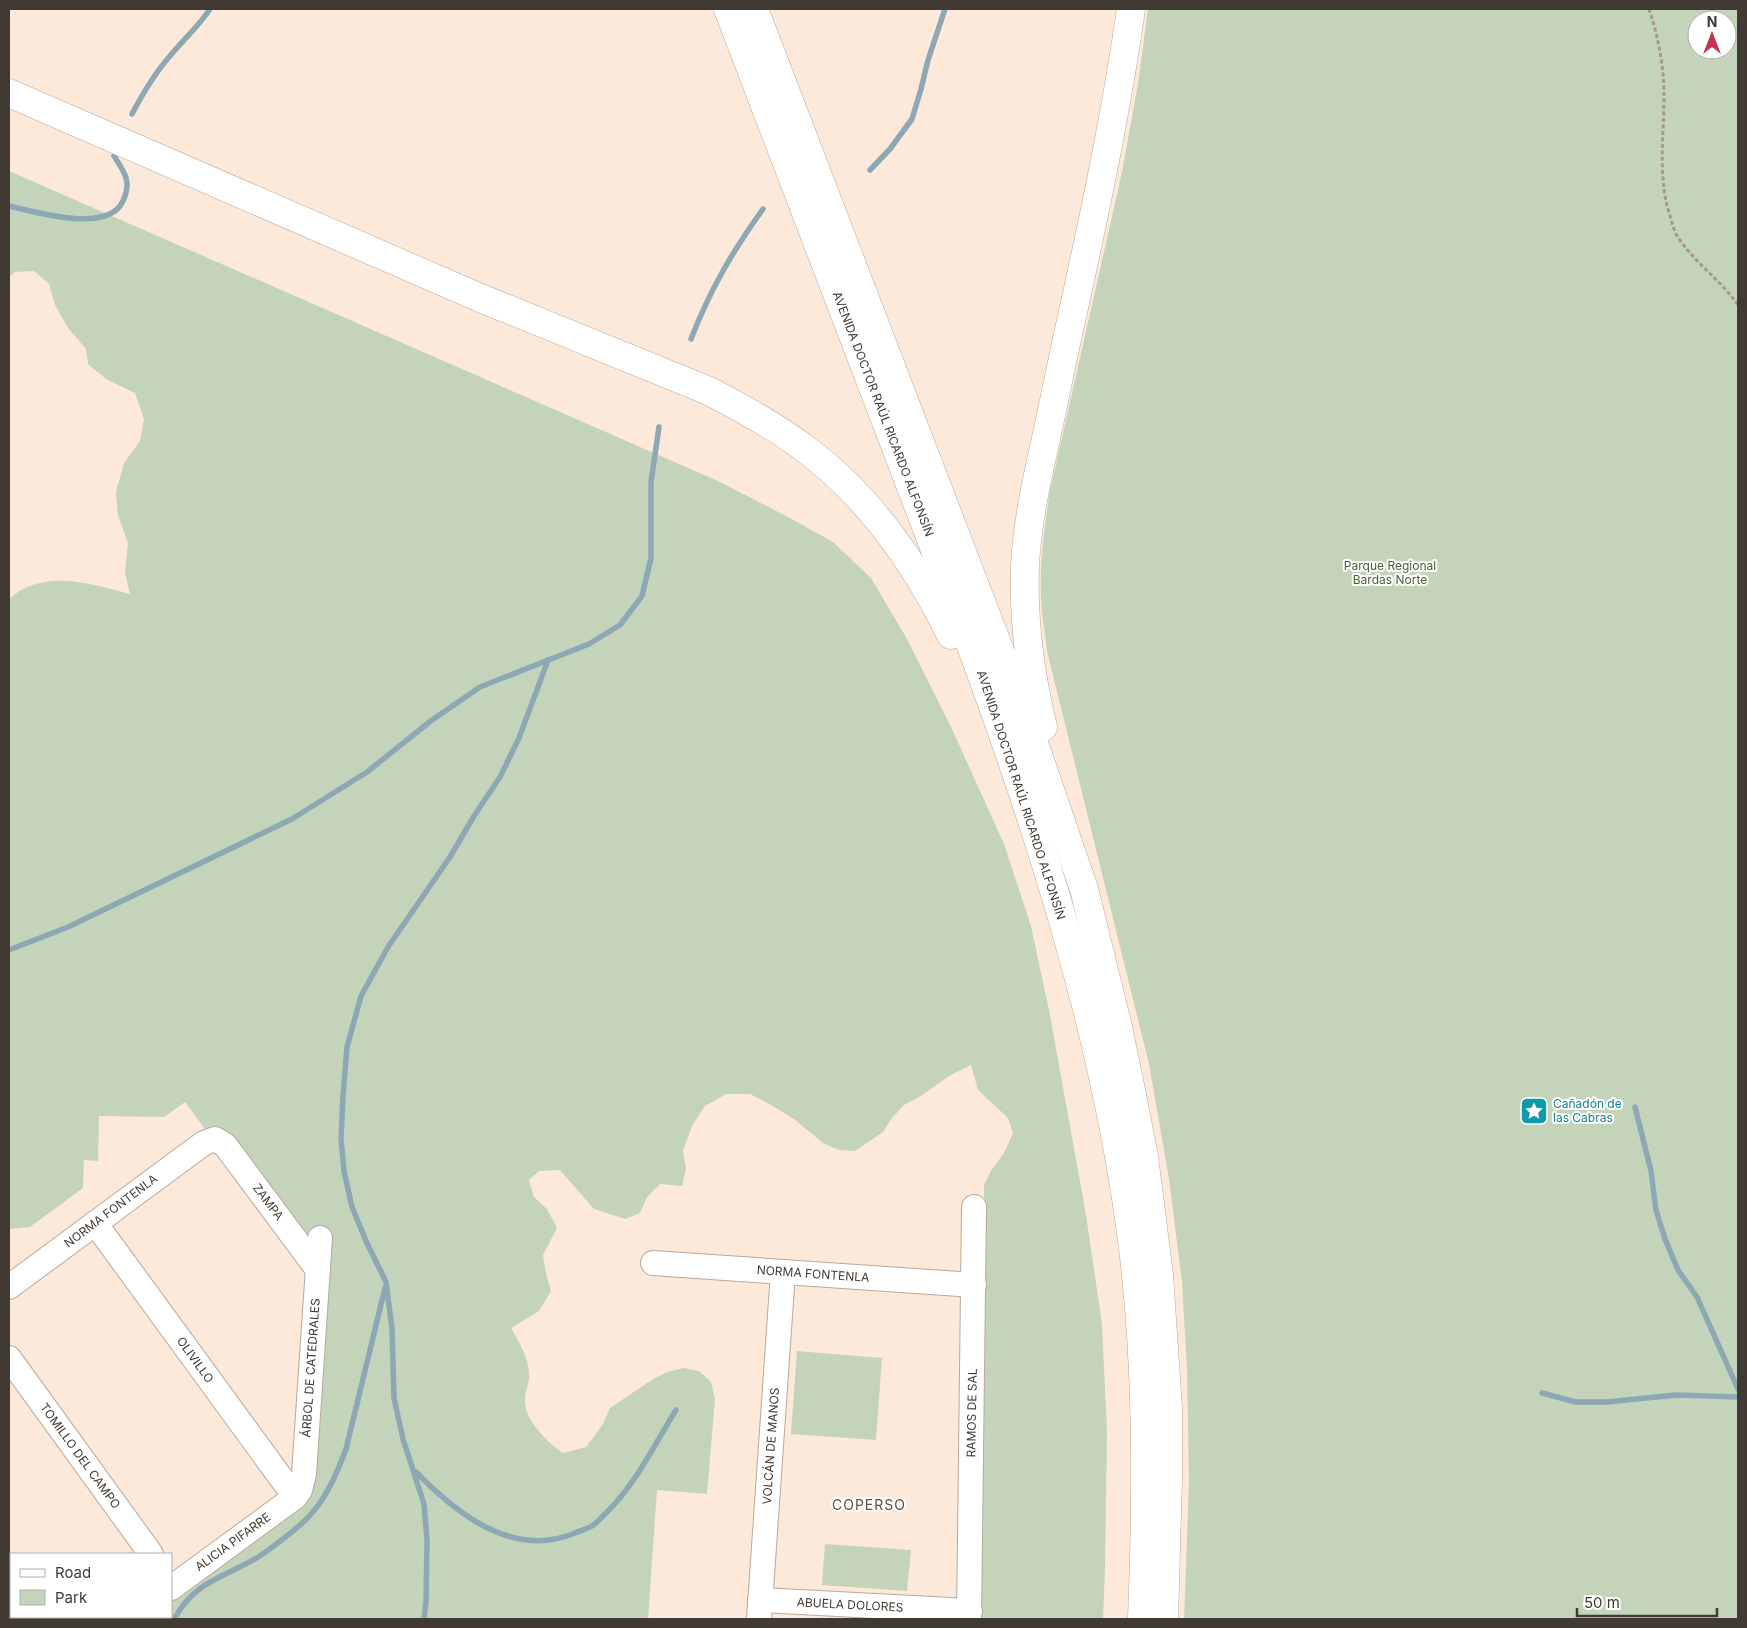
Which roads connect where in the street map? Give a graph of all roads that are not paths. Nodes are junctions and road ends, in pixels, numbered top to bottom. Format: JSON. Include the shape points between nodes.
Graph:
{"nodes":[{"id":1,"x":728,"y":9,"type":"edge"},
{"id":2,"x":754,"y":9,"type":"edge"},
{"id":3,"x":1130,"y":9,"type":"edge"},
{"id":4,"x":9,"y":93,"type":"edge"},
{"id":5,"x":1017,"y":774,"type":"junction"},
{"id":6,"x":1084,"y":888,"type":"junction"},
{"id":7,"x":215,"y":1139,"type":"joint"},
{"id":8,"x":974,"y":1207,"type":"dead end"},
{"id":9,"x":95,"y":1223,"type":"junction"},
{"id":10,"x":320,"y":1238,"type":"dead end"},
{"id":11,"x":653,"y":1264,"type":"dead end"},
{"id":12,"x":318,"y":1270,"type":"junction"},
{"id":13,"x":783,"y":1272,"type":"junction"},
{"id":14,"x":974,"y":1285,"type":"junction"},
{"id":15,"x":9,"y":1287,"type":"edge"},
{"id":16,"x":9,"y":1358,"type":"edge"},
{"id":17,"x":295,"y":1497,"type":"junction"},
{"id":18,"x":150,"y":1553,"type":"edge"},
{"id":19,"x":172,"y":1585,"type":"edge"},
{"id":20,"x":759,"y":1610,"type":"edge"},
{"id":21,"x":970,"y":1615,"type":"edge"},
{"id":22,"x":1142,"y":1619,"type":"edge"},
{"id":23,"x":1164,"y":1619,"type":"edge"}],
"edges":[{"from":1,"to":5,"type":"highway","name":"AVENIDA DOCTOR RAÚL RICARDO ALFONSÍN","via":[[960,615]]},
{"from":2,"to":6,"type":"highway","name":"AVENIDA DOCTOR RAÚL RICARDO ALFONSÍN","via":[[1023,711]]},
{"from":3,"to":6,"type":"highway","via":[[1122,75],[1038,473],[1025,565],[1027,643],[1034,683]]},
{"from":4,"to":5,"type":"highway","via":[[478,297],[709,391],[804,448],[832,471],[867,508],[920,579]]},
{"from":5,"to":22,"type":"highway","name":"AVENIDA DOCTOR RAÚL RICARDO ALFONSÍN","via":[[1086,1002],[1111,1116],[1130,1227],[1144,1403]]},
{"from":6,"to":23,"type":"highway","name":"AVENIDA DOCTOR RAÚL RICARDO ALFONSÍN","via":[[1132,1094],[1144,1157],[1159,1275],[1168,1408]]},
{"from":7,"to":9,"type":"street","name":"NORMA FONTENLA","via":[[204,1143]]},
{"from":7,"to":12,"type":"street","name":"ZAMPA","via":[[225,1145]]},
{"from":8,"to":14,"type":"street","name":"RAMOS DE SAL"},
{"from":9,"to":15,"type":"street","name":"NORMA FONTENLA"},
{"from":9,"to":17,"type":"street","name":"OLIVILLO"},
{"from":10,"to":12,"type":"street","name":"ÁRBOL DE CATEDRALES"},
{"from":11,"to":13,"type":"street","name":"NORMA FONTENLA"},
{"from":12,"to":17,"type":"street","name":"ÁRBOL DE CATEDRALES","via":[[304,1474]]},
{"from":13,"to":14,"type":"street","name":"NORMA FONTENLA"},
{"from":13,"to":20,"type":"street","name":"VOLCÁN DE MANOS"},
{"from":14,"to":21,"type":"street","name":"RAMOS DE SAL"},
{"from":16,"to":18,"type":"street","name":"TOMILLO DEL CAMPO"},
{"from":17,"to":19,"type":"street","name":"ALICIA PIFARRE"},
{"from":20,"to":21,"type":"street","name":"ABUELA DOLORES"}]}
